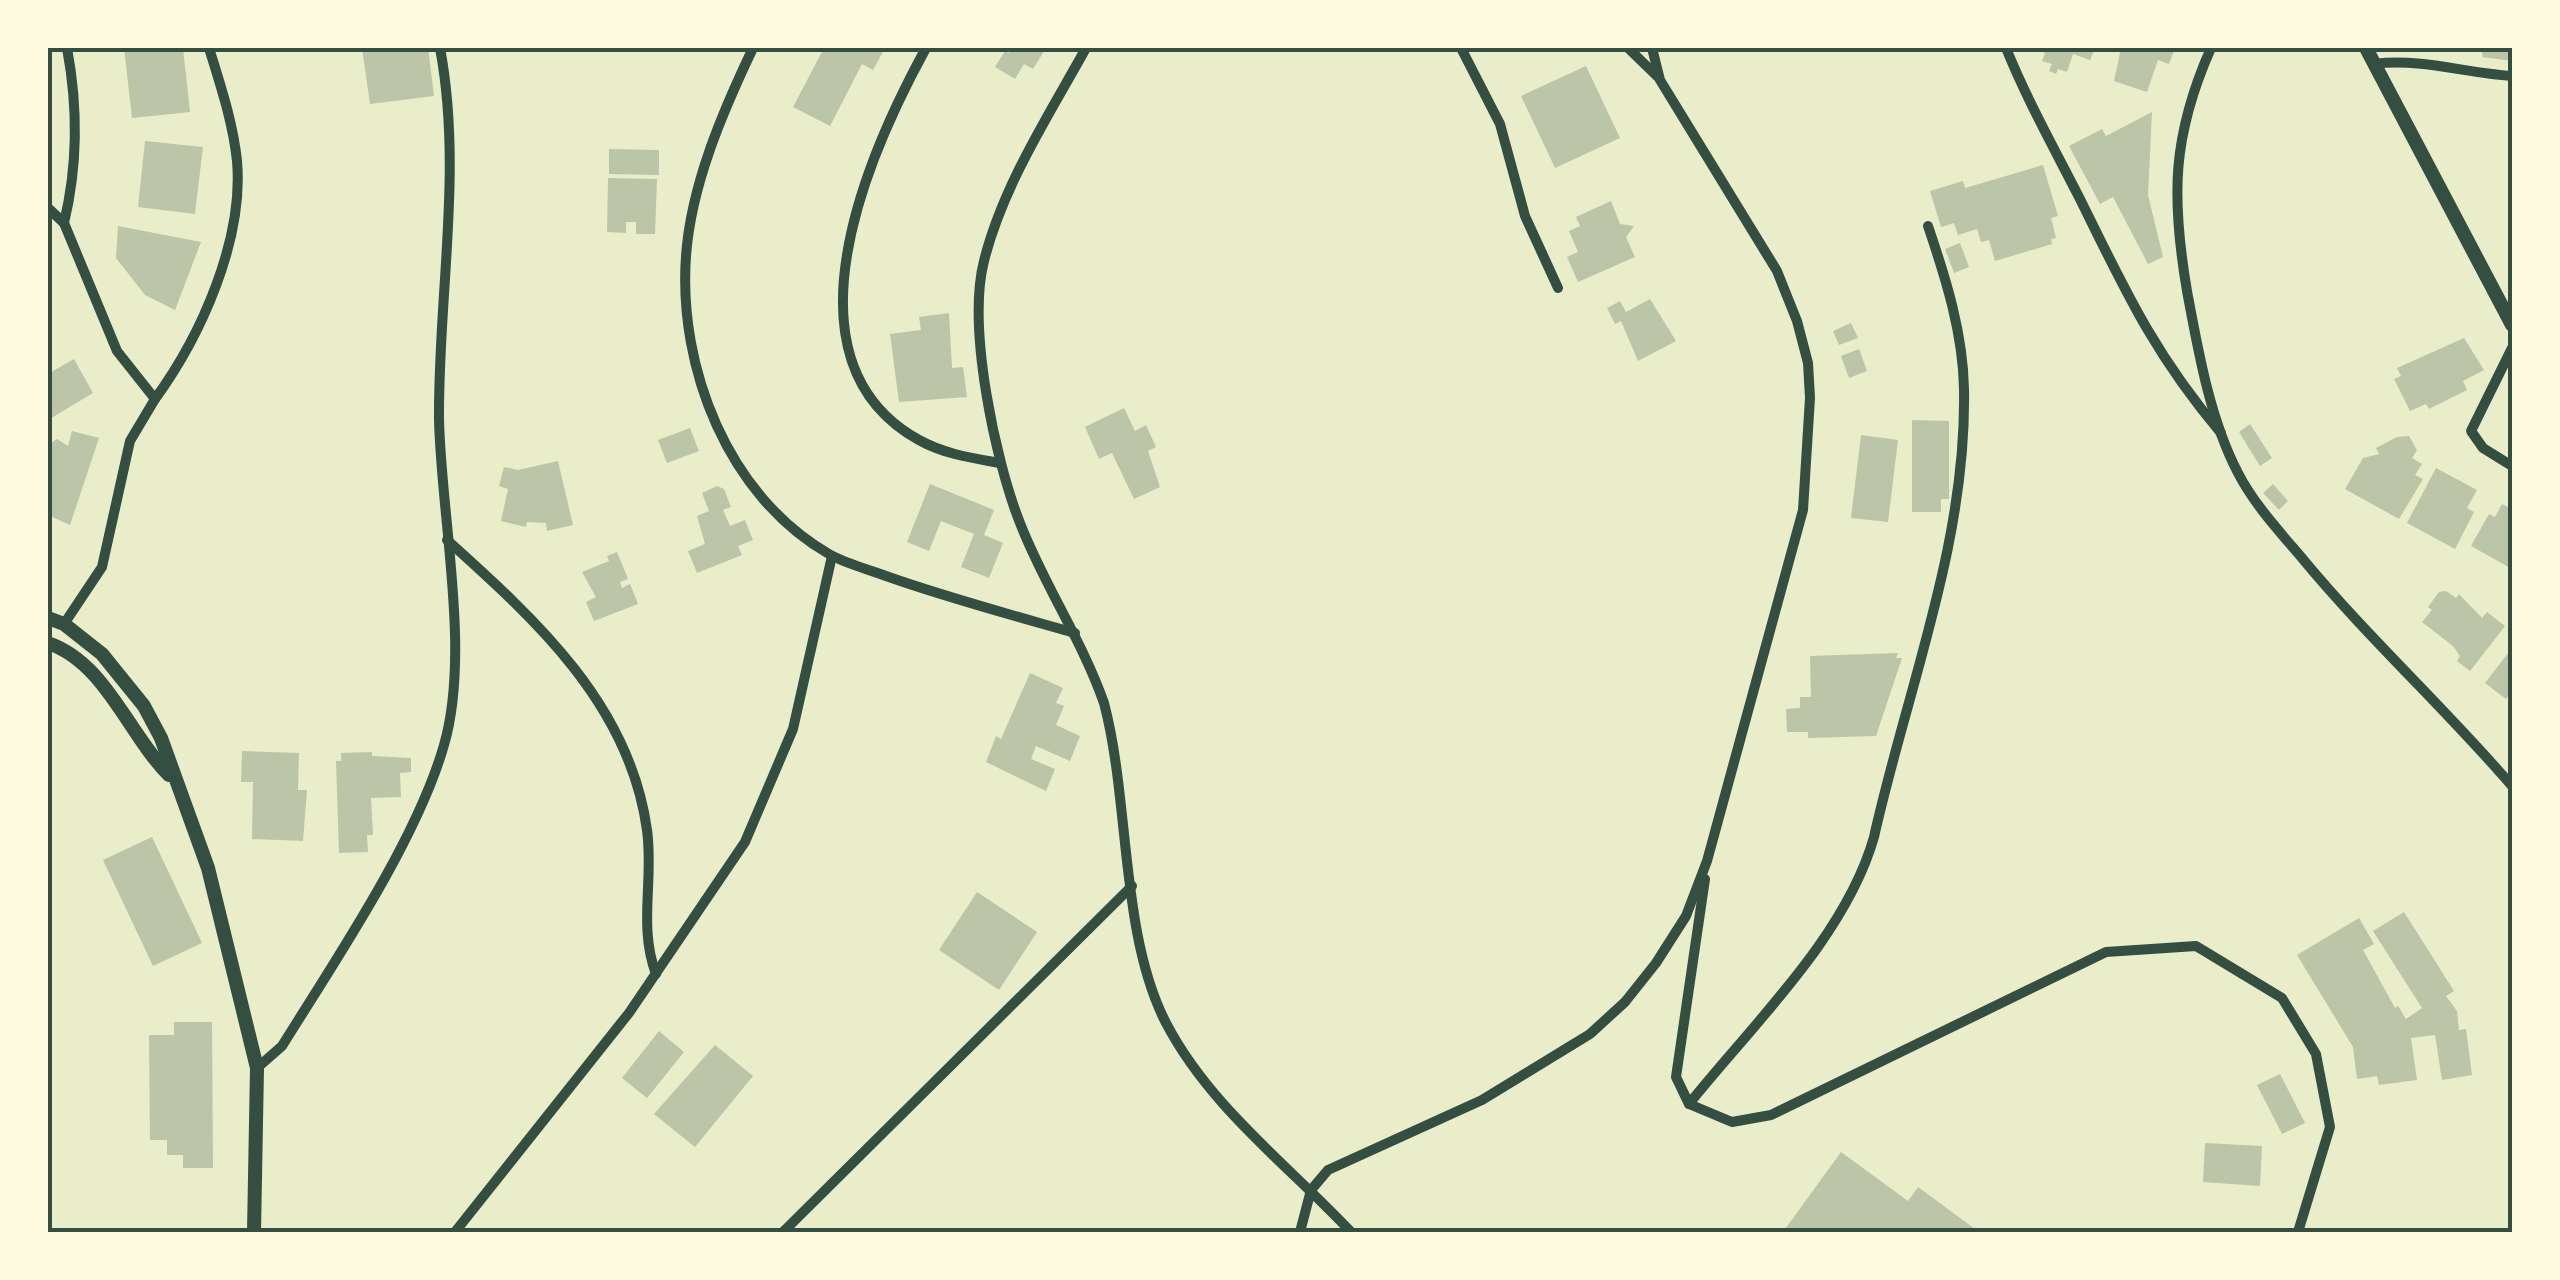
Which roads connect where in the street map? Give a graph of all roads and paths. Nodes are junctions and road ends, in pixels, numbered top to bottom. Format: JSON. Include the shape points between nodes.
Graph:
{"nodes":[{"id":1,"x":68,"y":48,"type":"edge"},
{"id":2,"x":209,"y":48,"type":"edge"},
{"id":3,"x":440,"y":48,"type":"edge"},
{"id":4,"x":753,"y":48,"type":"edge"},
{"id":5,"x":926,"y":48,"type":"edge"},
{"id":6,"x":1086,"y":48,"type":"edge"},
{"id":7,"x":1461,"y":48,"type":"edge"},
{"id":8,"x":1628,"y":48,"type":"edge"},
{"id":9,"x":1652,"y":48,"type":"edge"},
{"id":10,"x":2006,"y":48,"type":"edge"},
{"id":11,"x":2211,"y":48,"type":"edge"},
{"id":12,"x":2366,"y":48,"type":"edge"},
{"id":13,"x":2374,"y":64,"type":"junction"},
{"id":14,"x":2512,"y":76,"type":"edge"},
{"id":15,"x":1660,"y":80,"type":"junction"},
{"id":16,"x":48,"y":208,"type":"edge"},
{"id":17,"x":64,"y":223,"type":"junction"},
{"id":18,"x":1928,"y":226,"type":"dead end"},
{"id":19,"x":1558,"y":288,"type":"dead end"},
{"id":20,"x":2512,"y":325,"type":"edge"},
{"id":21,"x":2512,"y":348,"type":"edge"},
{"id":22,"x":155,"y":399,"type":"junction"},
{"id":23,"x":2224,"y":436,"type":"junction"},
{"id":24,"x":1000,"y":463,"type":"junction"},
{"id":25,"x":2512,"y":466,"type":"edge"},
{"id":26,"x":447,"y":540,"type":"junction"},
{"id":27,"x":832,"y":556,"type":"junction"},
{"id":28,"x":48,"y":618,"type":"edge"},
{"id":29,"x":64,"y":624,"type":"junction"},
{"id":30,"x":1074,"y":633,"type":"junction"},
{"id":31,"x":48,"y":643,"type":"edge"},
{"id":32,"x":173,"y":779,"type":"junction"},
{"id":33,"x":2512,"y":786,"type":"edge"},
{"id":34,"x":1708,"y":861,"type":"junction"},
{"id":35,"x":1132,"y":886,"type":"junction"},
{"id":36,"x":656,"y":974,"type":"junction"},
{"id":37,"x":258,"y":1068,"type":"junction"},
{"id":38,"x":1689,"y":1104,"type":"junction"},
{"id":39,"x":1312,"y":1190,"type":"junction"},
{"id":40,"x":254,"y":1232,"type":"edge"},
{"id":41,"x":455,"y":1232,"type":"edge"},
{"id":42,"x":782,"y":1232,"type":"edge"},
{"id":43,"x":1300,"y":1232,"type":"edge"},
{"id":44,"x":1351,"y":1232,"type":"edge"},
{"id":45,"x":2298,"y":1232,"type":"edge"}],
"edges":[{"from":1,"to":17,"type":"street","via":[[75,160]]},
{"from":2,"to":22,"type":"street","via":[[237,159],[238,196],[216,282],[176,370]]},
{"from":3,"to":26,"type":"street","via":[[450,165],[439,421]]},
{"from":4,"to":27,"type":"street","via":[[726,105],[686,252],[693,357],[712,418],[734,458],[790,527]]},
{"from":5,"to":24,"type":"street","via":[[871,162],[852,231],[841,319],[846,350],[882,412],[918,440]]},
{"from":6,"to":24,"type":"street","via":[[996,221],[982,264],[980,316]]},
{"from":7,"to":19,"type":"street","via":[[1500,124],[1525,216]]},
{"from":8,"to":15,"type":"street"},
{"from":9,"to":15,"type":"street"},
{"from":10,"to":23,"type":"street","via":[[2124,294],[2174,377]]},
{"from":11,"to":23,"type":"street","via":[[2184,112],[2177,230],[2196,342]]},
{"from":12,"to":13,"type":"main road"},
{"from":13,"to":14,"type":"street","via":[[2413,59],[2462,73]]},
{"from":13,"to":20,"type":"main road"},
{"from":15,"to":34,"type":"street","via":[[1776,270],[1808,363],[1804,510]]},
{"from":16,"to":17,"type":"street"},
{"from":17,"to":22,"type":"street","via":[[117,351]]},
{"from":18,"to":38,"type":"street","via":[[1958,331],[1962,458],[1936,603],[1874,837],[1865,868],[1824,938]]},
{"from":21,"to":25,"type":"street","via":[[2471,430],[2483,448]]},
{"from":22,"to":29,"type":"street","via":[[130,441],[102,568]]},
{"from":23,"to":33,"type":"street","via":[[2237,472],[2265,514]]},
{"from":24,"to":30,"type":"street","via":[[1020,525]]},
{"from":26,"to":36,"type":"street","via":[[582,674],[630,758],[650,850],[644,924]]},
{"from":26,"to":37,"type":"street","via":[[453,644],[445,744],[406,838],[282,1046]]},
{"from":27,"to":30,"type":"street"},
{"from":27,"to":36,"type":"street","via":[[793,729],[771,789],[745,842]]},
{"from":28,"to":29,"type":"main road"},
{"from":29,"to":32,"type":"main road","via":[[129,684],[161,738]]},
{"from":30,"to":35,"type":"street","via":[[1113,736]]},
{"from":31,"to":32,"type":"main road","via":[[92,675],[143,749]]},
{"from":32,"to":37,"type":"main road","via":[[208,868]]},
{"from":34,"to":38,"type":"street","via":[[1676,1077]]},
{"from":34,"to":39,"type":"street","via":[[1686,916],[1656,963],[1590,1034],[1482,1100],[1328,1170]]},
{"from":35,"to":39,"type":"street","via":[[1147,970],[1188,1060],[1220,1102]]},
{"from":35,"to":42,"type":"street"},
{"from":36,"to":41,"type":"street"},
{"from":37,"to":40,"type":"main road"},
{"from":38,"to":45,"type":"street","via":[[1732,1122],[1772,1115],[2106,952],[2196,946],[2282,998],[2316,1054],[2330,1127]]},
{"from":39,"to":43,"type":"street"},
{"from":39,"to":44,"type":"street"}]}
